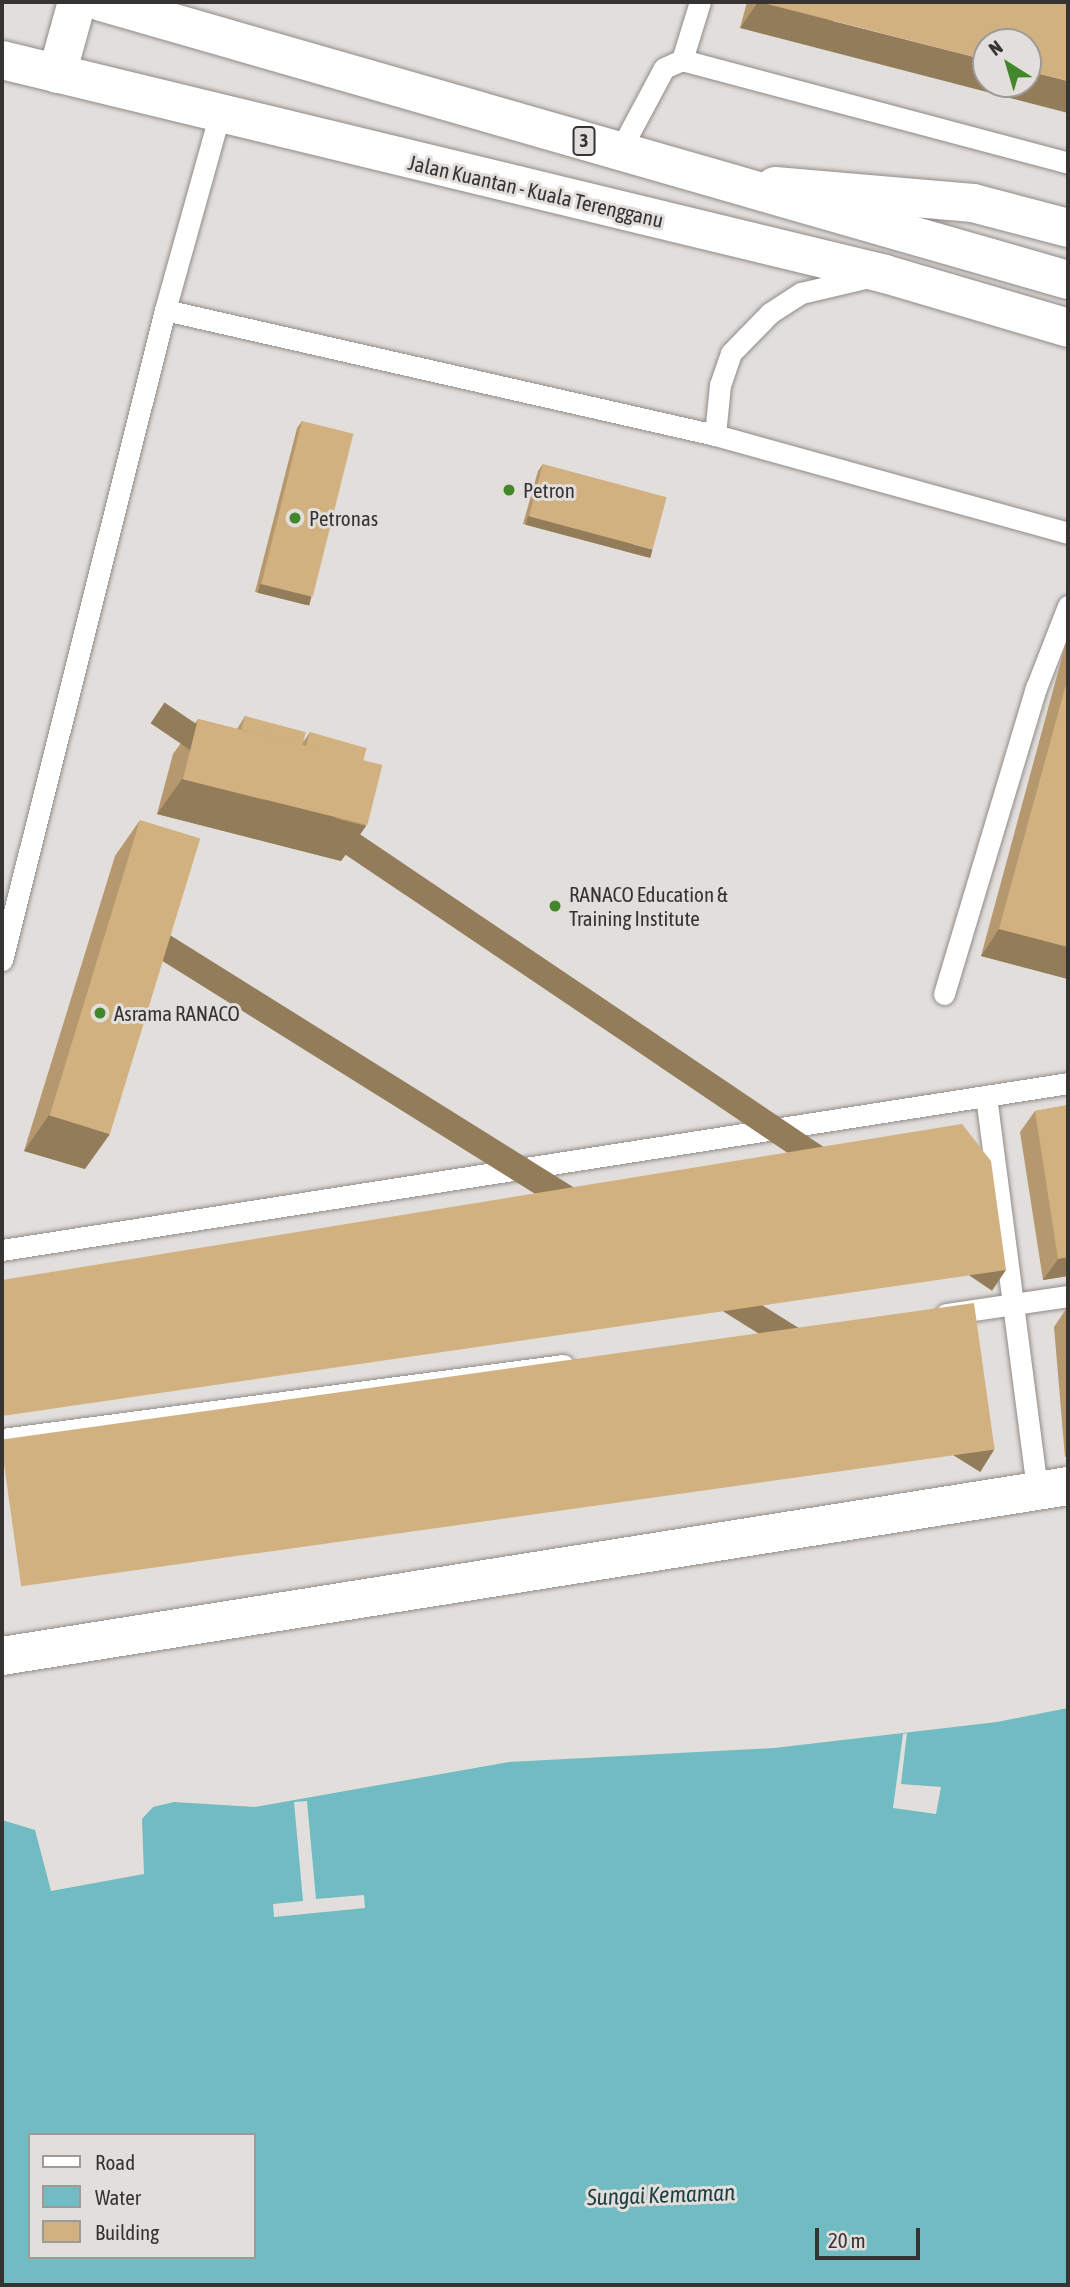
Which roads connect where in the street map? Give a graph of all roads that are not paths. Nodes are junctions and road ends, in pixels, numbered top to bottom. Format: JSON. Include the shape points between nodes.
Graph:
{"nodes":[{"id":1,"x":78,"y":2,"type":"edge"},
{"id":2,"x":101,"y":2,"type":"edge"},
{"id":3,"x":700,"y":2,"type":"edge"},
{"id":4,"x":2,"y":60,"type":"edge"},
{"id":5,"x":682,"y":60,"type":"junction"},
{"id":6,"x":57,"y":74,"type":"junction"},
{"id":7,"x":219,"y":116,"type":"junction"},
{"id":8,"x":619,"y":152,"type":"junction"},
{"id":9,"x":1068,"y":163,"type":"edge"},
{"id":10,"x":717,"y":181,"type":"junction"},
{"id":11,"x":1068,"y":228,"type":"edge"},
{"id":12,"x":885,"y":274,"type":"junction"},
{"id":13,"x":1068,"y":280,"type":"edge"},
{"id":14,"x":165,"y":310,"type":"junction"},
{"id":15,"x":1068,"y":328,"type":"edge"},
{"id":16,"x":715,"y":435,"type":"junction"},
{"id":17,"x":1068,"y":533,"type":"edge"},
{"id":18,"x":1068,"y":609,"type":"edge"},
{"id":19,"x":2,"y":960,"type":"edge"},
{"id":20,"x":944,"y":994,"type":"dead end"},
{"id":21,"x":1068,"y":1083,"type":"edge"},
{"id":22,"x":986,"y":1096,"type":"junction"},
{"id":23,"x":2,"y":1250,"type":"edge"},
{"id":24,"x":1068,"y":1296,"type":"edge"},
{"id":25,"x":1013,"y":1305,"type":"junction"},
{"id":26,"x":930,"y":1316,"type":"edge"},
{"id":27,"x":584,"y":1362,"type":"edge"},
{"id":28,"x":2,"y":1439,"type":"edge"},
{"id":29,"x":1053,"y":1488,"type":"edge"},
{"id":30,"x":2,"y":1656,"type":"edge"}],
"edges":[{"from":1,"to":6,"type":"main road"},
{"from":2,"to":8,"type":"main road","number":"3"},
{"from":3,"to":5,"type":"lane"},
{"from":4,"to":6,"type":"main road","name":"Jalan Kuantan - Kuala Terengganu"},
{"from":5,"to":8,"type":"lane","via":[[664,68]]},
{"from":5,"to":9,"type":"lane"},
{"from":6,"to":7,"type":"main road","name":"Jalan Kuantan - Kuala Terengganu"},
{"from":7,"to":12,"type":"main road","name":"Jalan Kuantan - Kuala Terengganu"},
{"from":7,"to":14,"type":"lane"},
{"from":8,"to":10,"type":"main road","number":"3"},
{"from":10,"to":11,"type":"main road","via":[[973,203]]},
{"from":10,"to":13,"type":"main road","number":"3"},
{"from":12,"to":15,"type":"main road","name":"Jalan Kuantan - Kuala Terengganu"},
{"from":12,"to":16,"type":"lane","via":[[801,293],[770,313],[732,353],[720,385]]},
{"from":14,"to":16,"type":"lane"},
{"from":14,"to":19,"type":"lane"},
{"from":16,"to":17,"type":"lane"},
{"from":18,"to":20,"type":"lane","via":[[1036,688]]},
{"from":21,"to":22,"type":"lane"},
{"from":22,"to":23,"type":"lane"},
{"from":22,"to":25,"type":"lane"},
{"from":24,"to":25,"type":"lane"},
{"from":25,"to":26,"type":"lane"},
{"from":25,"to":29,"type":"lane"},
{"from":27,"to":28,"type":"lane"},
{"from":29,"to":30,"type":"main road"}]}
